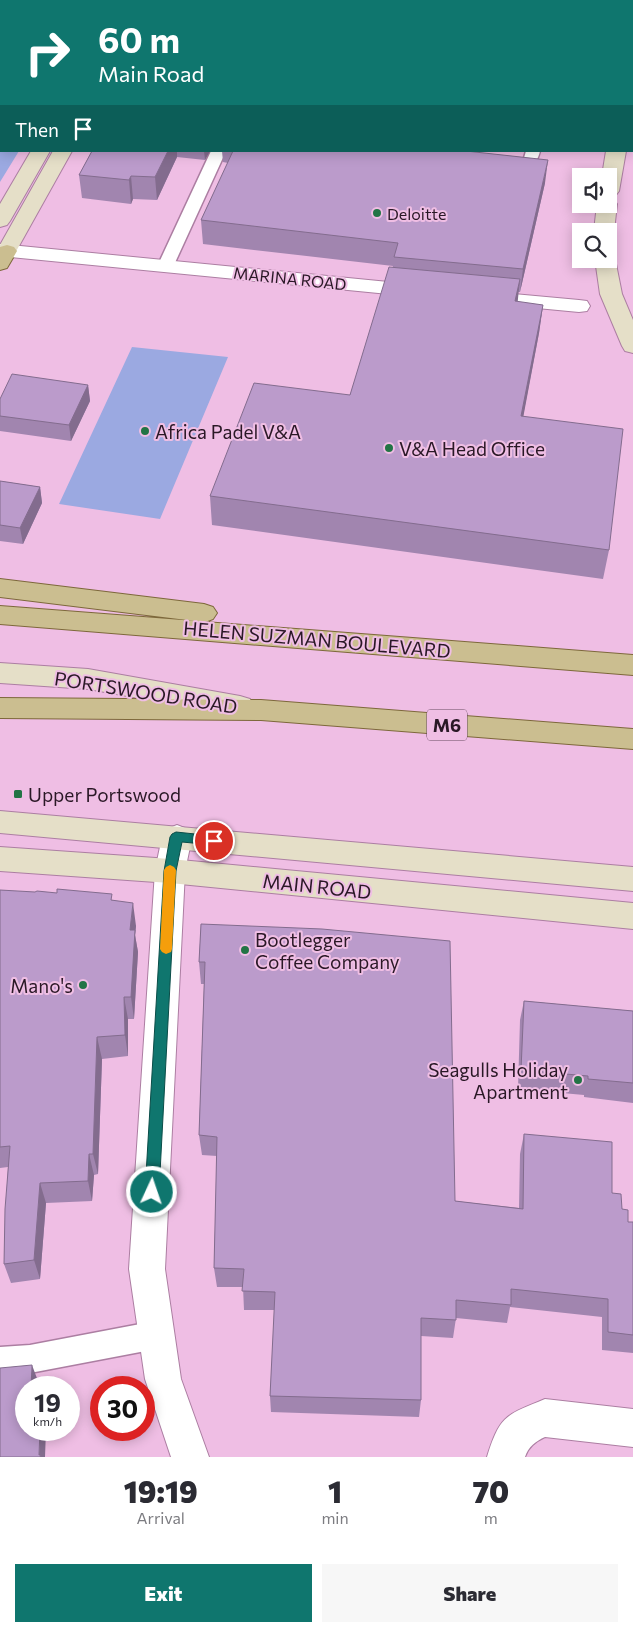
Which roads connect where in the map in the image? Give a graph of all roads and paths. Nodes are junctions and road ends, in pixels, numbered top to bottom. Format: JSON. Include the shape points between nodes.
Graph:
{"nodes":[{"id":1,"x":40,"y":152,"type":"edge"},
{"id":2,"x":62,"y":152,"type":"edge"},
{"id":3,"x":219,"y":152,"type":"edge"},
{"id":4,"x":533,"y":152,"type":"edge"},
{"id":5,"x":616,"y":152,"type":"edge"},
{"id":6,"x":490,"y":167,"type":"edge"},
{"id":7,"x":613,"y":168,"type":"edge"},
{"id":8,"x":0,"y":221,"type":"edge"},
{"id":9,"x":2,"y":255,"type":"edge"},
{"id":10,"x":165,"y":266,"type":"junction"},
{"id":11,"x":606,"y":268,"type":"edge"},
{"id":12,"x":579,"y":306,"type":"dead end"},
{"id":13,"x":633,"y":345,"type":"edge"},
{"id":14,"x":0,"y":588,"type":"edge"},
{"id":15,"x":0,"y":615,"type":"edge"},
{"id":16,"x":268,"y":635,"type":"junction"},
{"id":17,"x":633,"y":665,"type":"edge"},
{"id":18,"x":0,"y":673,"type":"edge"},
{"id":19,"x":0,"y":708,"type":"edge"},
{"id":20,"x":261,"y":710,"type":"junction"},
{"id":21,"x":633,"y":739,"type":"edge"},
{"id":22,"x":0,"y":822,"type":"edge"},
{"id":23,"x":176,"y":837,"type":"junction"},
{"id":24,"x":0,"y":859,"type":"edge"},
{"id":25,"x":170,"y":871,"type":"junction"},
{"id":26,"x":633,"y":879,"type":"edge"},
{"id":27,"x":633,"y":916,"type":"edge"},
{"id":28,"x":156,"y":1335,"type":"junction"},
{"id":29,"x":0,"y":1361,"type":"edge"},
{"id":30,"x":633,"y":1428,"type":"edge"},
{"id":31,"x":190,"y":1457,"type":"edge"},
{"id":32,"x":506,"y":1457,"type":"edge"}],
"edges":[{"from":1,"to":8,"type":"main road"},
{"from":2,"to":9,"type":"main road"},
{"from":3,"to":10,"type":"lane"},
{"from":4,"to":6,"type":"lane","via":[[531,160],[520,167]]},
{"from":5,"to":7,"type":"main road"},
{"from":9,"to":10,"type":"street","name":"MARINA ROAD"},
{"from":10,"to":12,"type":"street","name":"MARINA ROAD"},
{"from":11,"to":13,"type":"main road","via":[[611,294]]},
{"from":14,"to":16,"type":"main road","via":[[200,612]]},
{"from":15,"to":16,"type":"main road","name":"HELEN SUZMAN BOULEVARD"},
{"from":16,"to":17,"type":"main road","name":"HELEN SUZMAN BOULEVARD"},
{"from":18,"to":20,"type":"main road","name":"PORTSWOOD ROAD","via":[[88,679]]},
{"from":19,"to":20,"type":"main road","number":"M6"},
{"from":20,"to":21,"type":"main road","number":"M6"},
{"from":22,"to":23,"type":"main road","name":"MAIN ROAD"},
{"from":23,"to":25,"type":"street"},
{"from":23,"to":26,"type":"main road","name":"MAIN ROAD"},
{"from":24,"to":25,"type":"main road","name":"MAIN ROAD"},
{"from":25,"to":27,"type":"main road","name":"MAIN ROAD"},
{"from":25,"to":28,"type":"street","via":[[147,1269]]},
{"from":28,"to":29,"type":"lane","via":[[30,1359]]},
{"from":28,"to":31,"type":"street","via":[[163,1379]]},
{"from":30,"to":32,"type":"street","via":[[545,1418],[524,1427],[511,1440]]}]}
